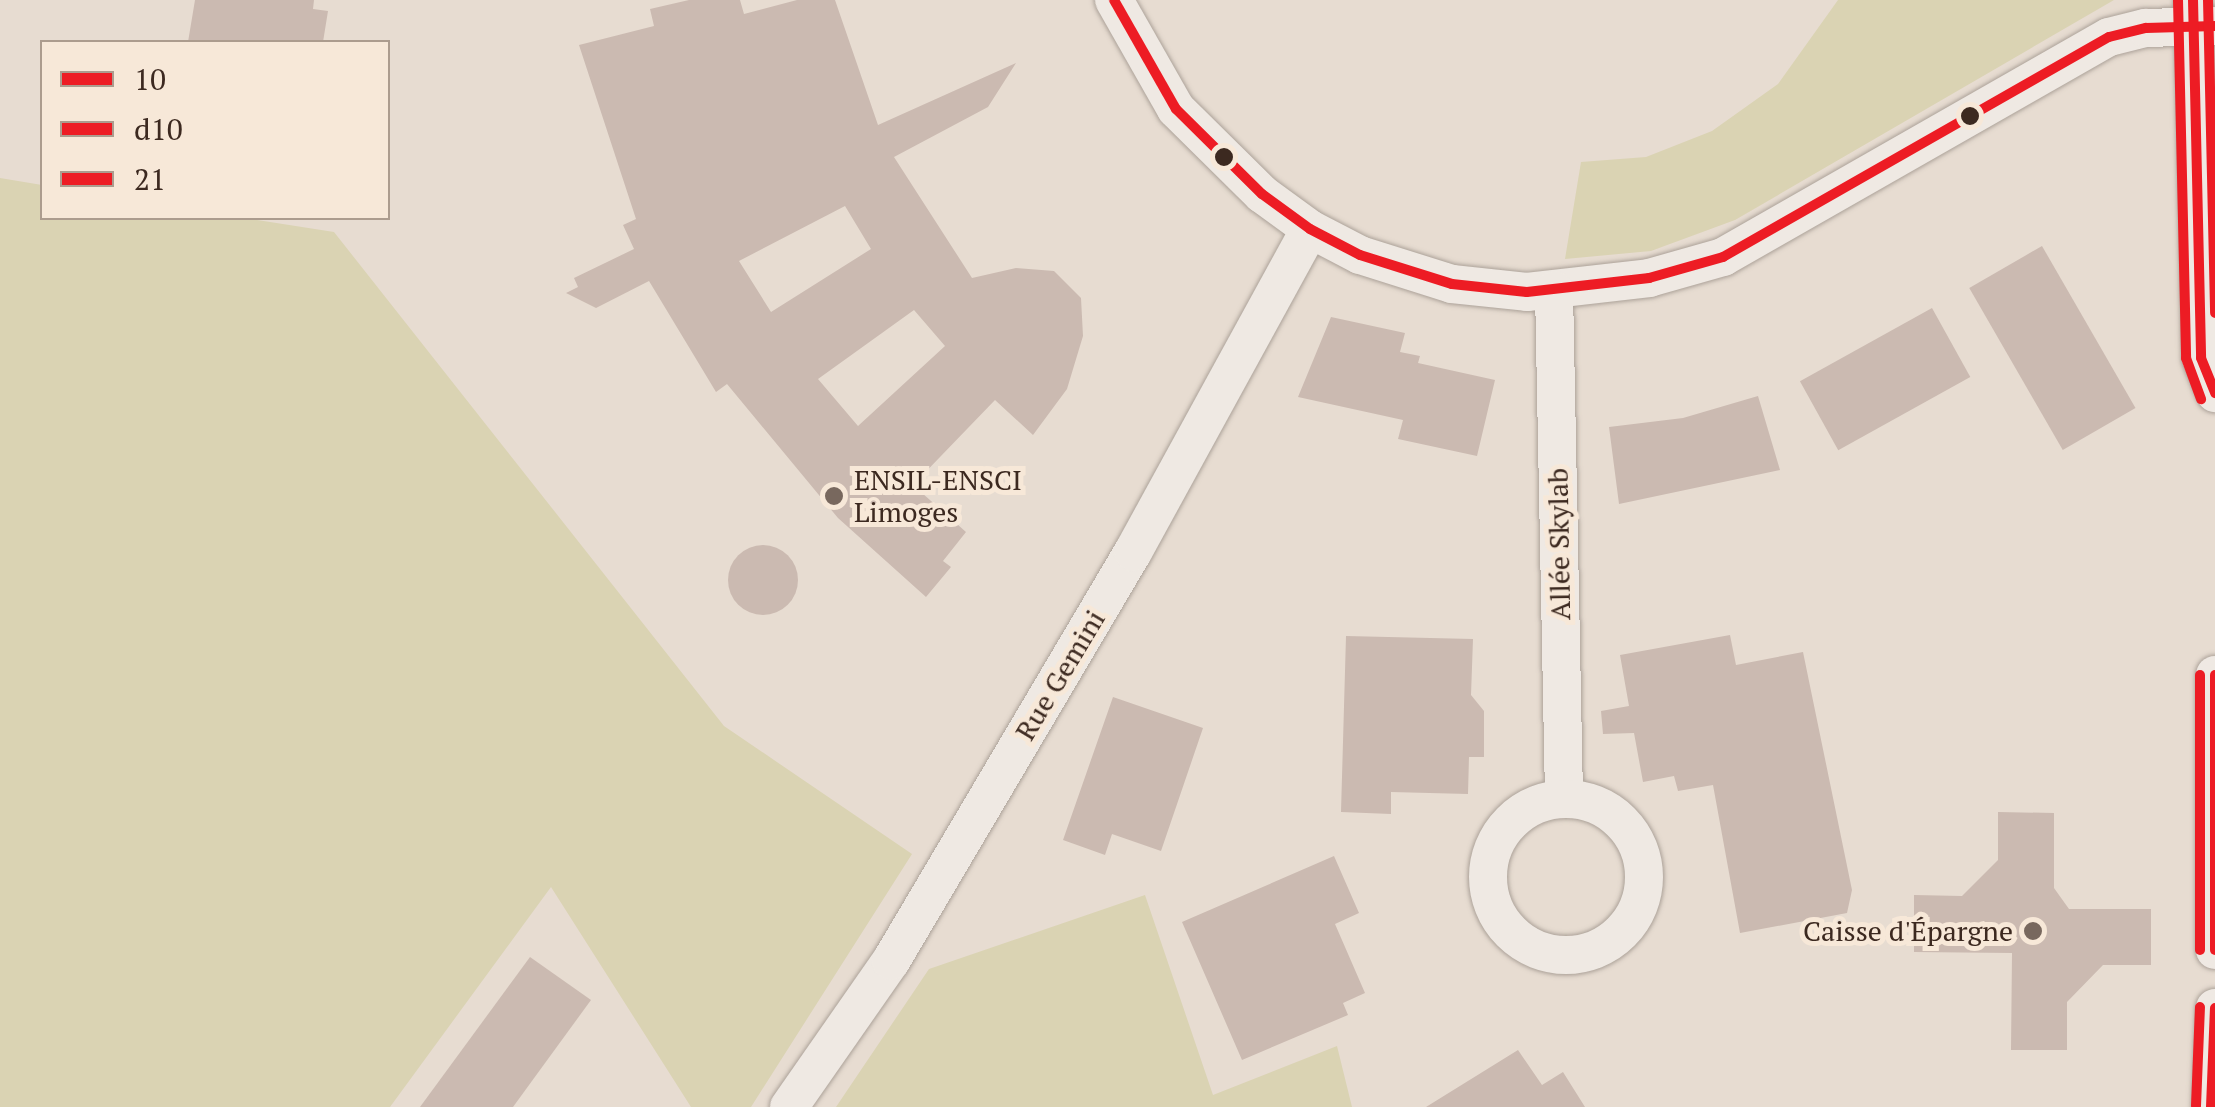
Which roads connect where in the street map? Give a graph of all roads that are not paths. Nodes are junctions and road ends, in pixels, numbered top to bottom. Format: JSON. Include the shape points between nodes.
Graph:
{"nodes":[{"id":1,"x":1114,"y":0,"type":"edge"},
{"id":2,"x":2201,"y":17,"type":"edge"},
{"id":3,"x":1310,"y":229,"type":"junction"},
{"id":4,"x":1554,"y":290,"type":"junction"},
{"id":5,"x":2215,"y":393,"type":"edge"},
{"id":6,"x":2215,"y":675,"type":"edge"},
{"id":7,"x":1564,"y":799,"type":"junction"},
{"id":8,"x":2215,"y":892,"type":"edge"},
{"id":9,"x":2215,"y":950,"type":"edge"},
{"id":10,"x":2215,"y":1008,"type":"edge"},
{"id":11,"x":789,"y":1107,"type":"edge"},
{"id":12,"x":2210,"y":1107,"type":"edge"}],
"edges":[{"from":1,"to":3,"type":"street","via":[[1176,108],[1262,194]]},
{"from":2,"to":4,"type":"street","via":[[2109,37],[1724,258],[1649,278]]},
{"from":2,"to":5,"type":"street","via":[[2201,358]]},
{"from":3,"to":4,"type":"street","via":[[1360,254],[1452,284]]},
{"from":3,"to":11,"type":"street","name":"Rue Gemini","via":[[1132,552],[891,961]]},
{"from":4,"to":7,"type":"street","name":"Allée Skylab"},
{"from":6,"to":8,"type":"street"},
{"from":7,"to":7,"type":"street","via":[[1587,802],[1626,827],[1644,871],[1634,916],[1617,936],[1571,955],[1521,941],[1502,922],[1488,874],[1503,830],[1530,808]]},
{"from":8,"to":9,"type":"street"},
{"from":10,"to":12,"type":"street"}]}
